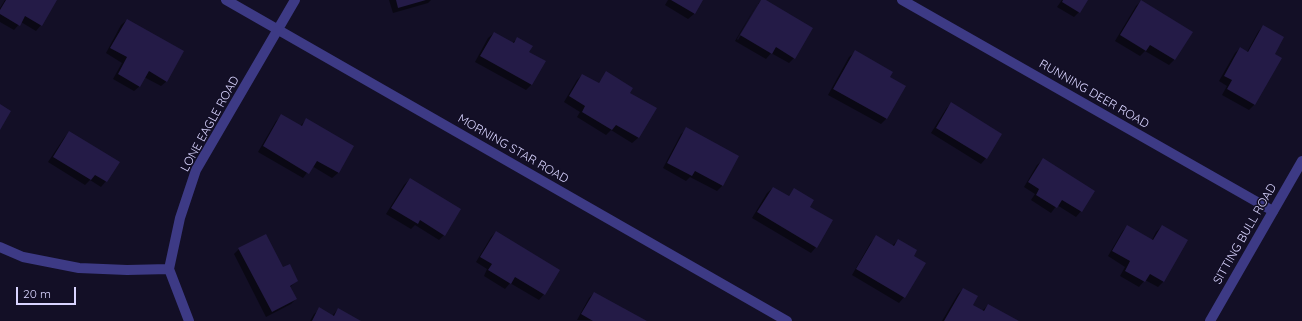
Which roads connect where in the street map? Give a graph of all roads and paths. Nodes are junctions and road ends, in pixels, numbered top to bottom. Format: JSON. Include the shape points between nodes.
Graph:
{"nodes":[{"id":1,"x":226,"y":0,"type":"edge"},
{"id":2,"x":295,"y":0,"type":"edge"},
{"id":3,"x":902,"y":0,"type":"edge"},
{"id":4,"x":278,"y":30,"type":"junction"},
{"id":5,"x":1302,"y":161,"type":"edge"},
{"id":6,"x":1273,"y":211,"type":"junction"},
{"id":7,"x":0,"y":246,"type":"edge"},
{"id":8,"x":169,"y":269,"type":"junction"},
{"id":9,"x":189,"y":321,"type":"edge"},
{"id":10,"x":786,"y":321,"type":"edge"},
{"id":11,"x":1210,"y":321,"type":"edge"}],
"edges":[{"from":1,"to":4,"type":"street","name":"MORNING STAR ROAD"},
{"from":2,"to":4,"type":"street","name":"LONE EAGLE ROAD"},
{"from":3,"to":6,"type":"street","name":"RUNNING DEER ROAD"},
{"from":4,"to":8,"type":"street","name":"LONE EAGLE ROAD","via":[[196,170],[180,218]]},
{"from":4,"to":10,"type":"street","name":"MORNING STAR ROAD"},
{"from":5,"to":6,"type":"street","name":"SITTING BULL ROAD"},
{"from":6,"to":11,"type":"street","name":"SITTING BULL ROAD"},
{"from":7,"to":8,"type":"street","via":[[23,257],[79,268]]},
{"from":8,"to":9,"type":"street"}]}
